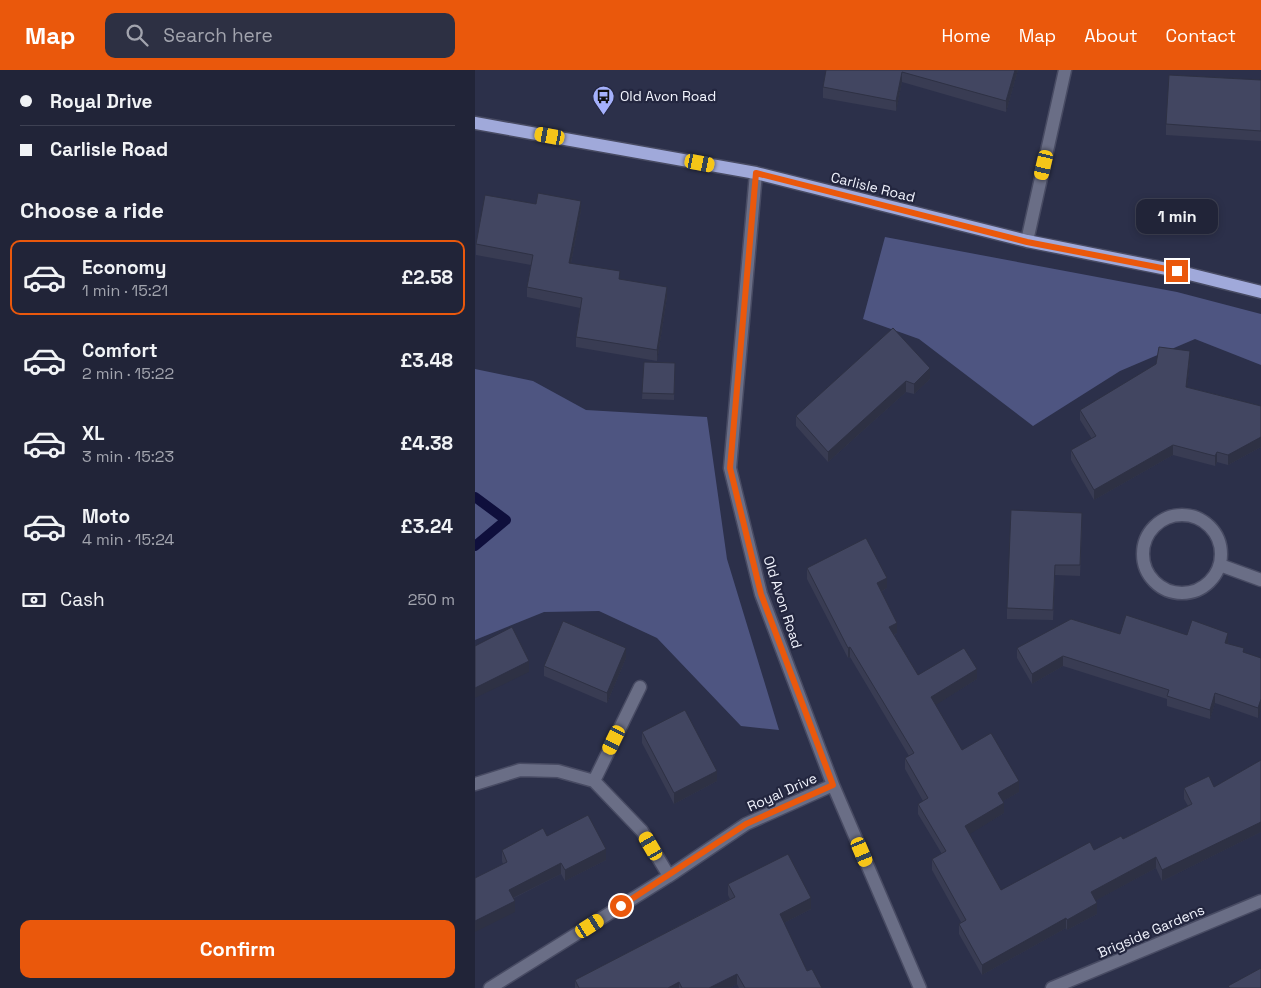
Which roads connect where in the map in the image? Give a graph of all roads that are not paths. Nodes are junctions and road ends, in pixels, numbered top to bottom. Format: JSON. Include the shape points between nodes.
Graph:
{"nodes":[{"id":1,"x":1065,"y":70,"type":"edge"},
{"id":2,"x":475,"y":123,"type":"edge"},
{"id":3,"x":756,"y":173,"type":"junction"},
{"id":4,"x":1027,"y":242,"type":"junction"},
{"id":5,"x":1261,"y":292,"type":"edge"},
{"id":6,"x":1220,"y":565,"type":"junction"},
{"id":7,"x":1261,"y":580,"type":"edge"},
{"id":8,"x":640,"y":687,"type":"dead end"},
{"id":9,"x":594,"y":780,"type":"junction"},
{"id":10,"x":475,"y":784,"type":"edge"},
{"id":11,"x":833,"y":785,"type":"junction"},
{"id":12,"x":669,"y":876,"type":"junction"},
{"id":13,"x":1261,"y":901,"type":"edge"},
{"id":14,"x":494,"y":987,"type":"edge"},
{"id":15,"x":920,"y":988,"type":"edge"},
{"id":16,"x":1053,"y":988,"type":"edge"}],
"edges":[{"from":1,"to":4,"type":"street"},
{"from":2,"to":3,"type":"main road","name":"Carlisle Road"},
{"from":3,"to":4,"type":"main road","name":"Carlisle Road"},
{"from":3,"to":11,"type":"street","name":"Old Avon Road","via":[[730,468],[761,594]]},
{"from":4,"to":5,"type":"main road","name":"Carlisle Road","via":[[1177,271]]},
{"from":6,"to":6,"type":"street","via":[[1221,548],[1217,535],[1197,517],[1185,514],[1171,516],[1159,522],[1144,543],[1145,569],[1161,588],[1173,592],[1186,594],[1198,590],[1209,583]]},
{"from":6,"to":7,"type":"street"},
{"from":8,"to":9,"type":"street"},
{"from":9,"to":10,"type":"street","via":[[558,771],[520,770]]},
{"from":9,"to":12,"type":"street","via":[[642,831]]},
{"from":11,"to":12,"type":"street","name":"Royal Drive","via":[[746,824]]},
{"from":11,"to":15,"type":"street","name":"Old Avon Road"},
{"from":12,"to":14,"type":"street","name":"Royal Drive"},
{"from":13,"to":16,"type":"street","name":"Brigside Gardens"}]}
